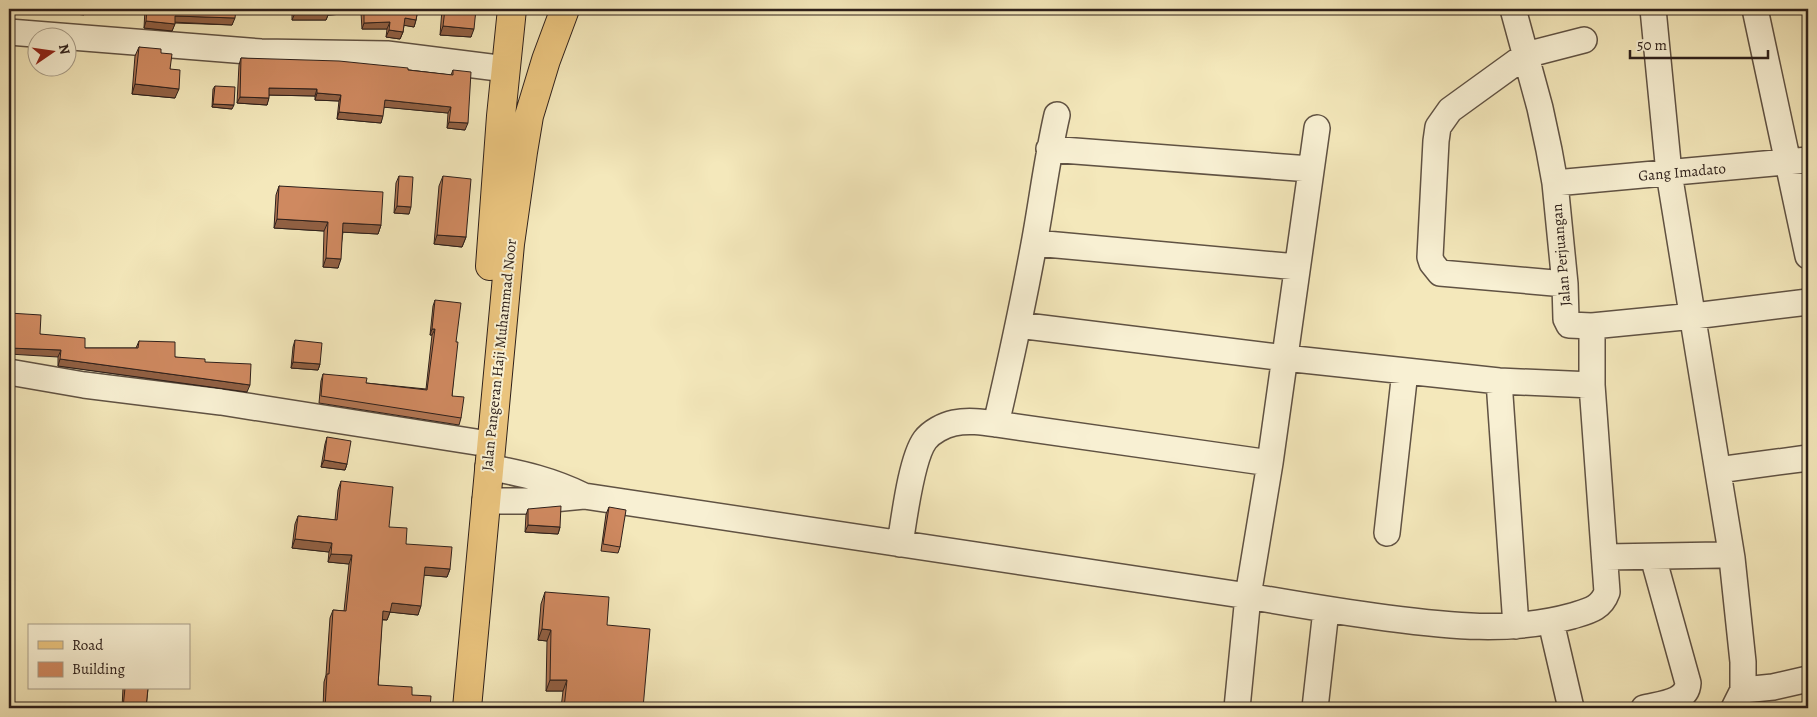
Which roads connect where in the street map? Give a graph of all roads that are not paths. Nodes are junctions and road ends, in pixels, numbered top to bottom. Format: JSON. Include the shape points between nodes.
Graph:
{"nodes":[{"id":1,"x":512,"y":9,"type":"edge"},
{"id":2,"x":565,"y":9,"type":"edge"},
{"id":3,"x":1513,"y":9,"type":"edge"},
{"id":4,"x":1653,"y":9,"type":"edge"},
{"id":5,"x":1755,"y":9,"type":"edge"},
{"id":6,"x":9,"y":32,"type":"edge"},
{"id":7,"x":1584,"y":40,"type":"dead end"},
{"id":8,"x":1526,"y":55,"type":"junction"},
{"id":9,"x":506,"y":69,"type":"junction"},
{"id":10,"x":1057,"y":115,"type":"dead end"},
{"id":11,"x":1317,"y":128,"type":"dead end"},
{"id":12,"x":1049,"y":149,"type":"junction"},
{"id":13,"x":1798,"y":162,"type":"edge"},
{"id":14,"x":1310,"y":169,"type":"junction"},
{"id":15,"x":1669,"y":173,"type":"junction"},
{"id":16,"x":1555,"y":184,"type":"junction"},
{"id":17,"x":1035,"y":243,"type":"junction"},
{"id":18,"x":1808,"y":256,"type":"edge"},
{"id":19,"x":1297,"y":267,"type":"junction"},
{"id":20,"x":1565,"y":284,"type":"junction"},
{"id":21,"x":1808,"y":302,"type":"edge"},
{"id":22,"x":1694,"y":316,"type":"junction"},
{"id":23,"x":1018,"y":325,"type":"junction"},
{"id":24,"x":1592,"y":326,"type":"junction"},
{"id":25,"x":1285,"y":358,"type":"junction"},
{"id":26,"x":1405,"y":371,"type":"junction"},
{"id":27,"x":9,"y":372,"type":"edge"},
{"id":28,"x":1500,"y":381,"type":"junction"},
{"id":29,"x":1592,"y":385,"type":"junction"},
{"id":30,"x":996,"y":424,"type":"junction"},
{"id":31,"x":476,"y":442,"type":"junction"},
{"id":32,"x":1808,"y":458,"type":"edge"},
{"id":33,"x":1270,"y":462,"type":"junction"},
{"id":34,"x":488,"y":467,"type":"junction"},
{"id":35,"x":1718,"y":470,"type":"junction"},
{"id":36,"x":584,"y":496,"type":"junction"},
{"id":37,"x":485,"y":501,"type":"junction"},
{"id":38,"x":1387,"y":533,"type":"dead end"},
{"id":39,"x":900,"y":544,"type":"junction"},
{"id":40,"x":1720,"y":555,"type":"dead end"},
{"id":41,"x":1606,"y":557,"type":"junction"},
{"id":42,"x":1653,"y":557,"type":"junction"},
{"id":43,"x":1248,"y":596,"type":"junction"},
{"id":44,"x":467,"y":602,"type":"junction"},
{"id":45,"x":1326,"y":610,"type":"junction"},
{"id":46,"x":1551,"y":622,"type":"junction"},
{"id":47,"x":1516,"y":626,"type":"junction"},
{"id":48,"x":1808,"y":679,"type":"edge"},
{"id":49,"x":1739,"y":699,"type":"edge"},
{"id":50,"x":450,"y":708,"type":"edge"},
{"id":51,"x":467,"y":708,"type":"edge"},
{"id":52,"x":1237,"y":708,"type":"edge"},
{"id":53,"x":1315,"y":708,"type":"edge"},
{"id":54,"x":1571,"y":708,"type":"edge"},
{"id":55,"x":1644,"y":708,"type":"edge"}],
"edges":[{"from":1,"to":9,"type":"main road","name":"Jalan Pangeran Haji Muhammad Noor"},
{"from":2,"to":34,"type":"main road","name":"Jalan Pangeran Haji Muhammad Noor","via":[[529,116],[510,244]]},
{"from":3,"to":8,"type":"street","name":"Jalan Perjuangan"},
{"from":4,"to":15,"type":"street"},
{"from":5,"to":13,"type":"street"},
{"from":6,"to":9,"type":"street","via":[[262,52],[387,54]]},
{"from":7,"to":8,"type":"street"},
{"from":8,"to":16,"type":"street","name":"Jalan Perjuangan"},
{"from":8,"to":20,"type":"street","via":[[1450,110],[1438,127],[1430,257],[1440,273]]},
{"from":9,"to":31,"type":"main road","name":"Jalan Pangeran Haji Muhammad Noor"},
{"from":10,"to":12,"type":"street"},
{"from":11,"to":14,"type":"street"},
{"from":12,"to":14,"type":"street"},
{"from":12,"to":17,"type":"street"},
{"from":13,"to":15,"type":"street","name":"Gang Imadato"},
{"from":13,"to":18,"type":"street"},
{"from":14,"to":19,"type":"street"},
{"from":15,"to":16,"type":"street","name":"Gang Imadato"},
{"from":15,"to":22,"type":"street"},
{"from":16,"to":20,"type":"street","name":"Jalan Perjuangan"},
{"from":17,"to":19,"type":"street"},
{"from":17,"to":23,"type":"street"},
{"from":19,"to":25,"type":"street"},
{"from":20,"to":24,"type":"street","name":"Jalan Perjuangan","via":[[1567,322],[1572,326]]},
{"from":21,"to":22,"type":"street","name":"Jalan Perjuangan"},
{"from":22,"to":24,"type":"street","name":"Jalan Perjuangan"},
{"from":22,"to":35,"type":"street"},
{"from":23,"to":25,"type":"street"},
{"from":23,"to":30,"type":"street"},
{"from":24,"to":29,"type":"street"},
{"from":25,"to":26,"type":"street"},
{"from":25,"to":33,"type":"street"},
{"from":26,"to":28,"type":"street"},
{"from":26,"to":38,"type":"street"},
{"from":27,"to":31,"type":"street"},
{"from":28,"to":29,"type":"street"},
{"from":28,"to":47,"type":"street"},
{"from":29,"to":41,"type":"street"},
{"from":30,"to":33,"type":"street"},
{"from":30,"to":39,"type":"street","via":[[953,423],[925,440],[912,477]]},
{"from":31,"to":44,"type":"main road","name":"Jalan Pangeran Haji Muhammad Noor"},
{"from":32,"to":35,"type":"street"},
{"from":33,"to":43,"type":"street"},
{"from":34,"to":36,"type":"street","via":[[535,476]]},
{"from":34,"to":37,"type":"main road","name":"Jalan Pangeran Haji Muhammad Noor"},
{"from":35,"to":49,"type":"street","via":[[1732,558],[1743,662]]},
{"from":36,"to":37,"type":"street"},
{"from":36,"to":39,"type":"street"},
{"from":37,"to":44,"type":"main road","name":"Jalan Pangeran Haji Muhammad Noor"},
{"from":39,"to":43,"type":"street"},
{"from":40,"to":42,"type":"street"},
{"from":41,"to":42,"type":"street"},
{"from":41,"to":46,"type":"street","via":[[1607,592],[1604,600],[1590,610]]},
{"from":42,"to":55,"type":"street","via":[[1688,689],[1680,699]]},
{"from":43,"to":45,"type":"street"},
{"from":43,"to":52,"type":"street"},
{"from":44,"to":50,"type":"main road","name":"Jalan Pangeran Haji Muhammad Noor"},
{"from":44,"to":51,"type":"main road","name":"Jalan Pangeran Haji Muhammad Noor"},
{"from":45,"to":47,"type":"street","via":[[1471,627]]},
{"from":45,"to":53,"type":"street"},
{"from":46,"to":47,"type":"street"},
{"from":46,"to":54,"type":"street"},
{"from":48,"to":49,"type":"street"}]}
